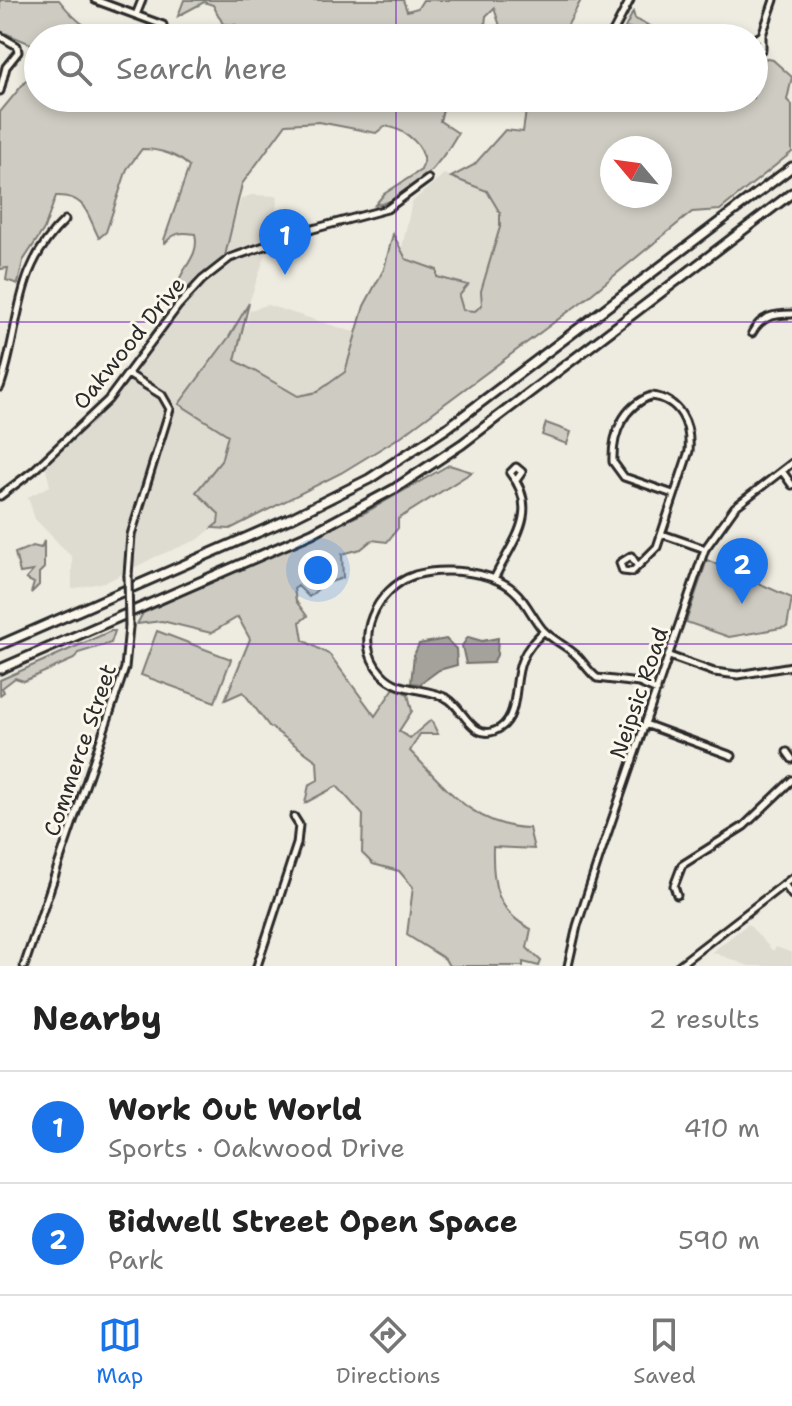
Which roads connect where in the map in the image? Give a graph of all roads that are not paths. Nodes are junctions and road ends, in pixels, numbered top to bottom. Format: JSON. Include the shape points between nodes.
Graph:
{"nodes":[{"id":1,"x":95,"y":0,"type":"edge"},
{"id":2,"x":142,"y":0,"type":"edge"},
{"id":3,"x":630,"y":0,"type":"edge"},
{"id":4,"x":774,"y":0,"type":"edge"},
{"id":5,"x":136,"y":15,"type":"junction"},
{"id":6,"x":160,"y":24,"type":"edge"},
{"id":7,"x":617,"y":24,"type":"edge"},
{"id":8,"x":766,"y":24,"type":"edge"},
{"id":9,"x":0,"y":36,"type":"edge"},
{"id":10,"x":0,"y":91,"type":"edge"},
{"id":11,"x":792,"y":167,"type":"edge"},
{"id":12,"x":428,"y":179,"type":"dead end"},
{"id":13,"x":792,"y":193,"type":"edge"},
{"id":14,"x":65,"y":220,"type":"dead end"},
{"id":15,"x":792,"y":314,"type":"edge"},
{"id":16,"x":752,"y":333,"type":"dead end"},
{"id":17,"x":128,"y":374,"type":"junction"},
{"id":18,"x":0,"y":387,"type":"edge"},
{"id":19,"x":792,"y":463,"type":"edge"},
{"id":20,"x":782,"y":471,"type":"junction"},
{"id":21,"x":517,"y":479,"type":"dead end"},
{"id":22,"x":792,"y":485,"type":"edge"},
{"id":23,"x":673,"y":494,"type":"junction"},
{"id":24,"x":0,"y":496,"type":"edge"},
{"id":25,"x":662,"y":534,"type":"junction"},
{"id":26,"x":705,"y":549,"type":"junction"},
{"id":27,"x":637,"y":565,"type":"dead end"},
{"id":28,"x":494,"y":579,"type":"junction"},
{"id":29,"x":544,"y":631,"type":"junction"},
{"id":30,"x":0,"y":645,"type":"edge"},
{"id":31,"x":669,"y":656,"type":"junction"},
{"id":32,"x":792,"y":666,"type":"edge"},
{"id":33,"x":0,"y":669,"type":"edge"},
{"id":34,"x":657,"y":691,"type":"junction"},
{"id":35,"x":645,"y":724,"type":"junction"},
{"id":36,"x":787,"y":752,"type":"dead end"},
{"id":37,"x":732,"y":756,"type":"dead end"},
{"id":38,"x":792,"y":759,"type":"edge"},
{"id":39,"x":792,"y":780,"type":"edge"},
{"id":40,"x":294,"y":817,"type":"dead end"},
{"id":41,"x":792,"y":878,"type":"edge"},
{"id":42,"x":784,"y":884,"type":"junction"},
{"id":43,"x":677,"y":895,"type":"dead end"},
{"id":44,"x":792,"y":895,"type":"edge"},
{"id":45,"x":24,"y":966,"type":"edge"},
{"id":46,"x":257,"y":966,"type":"edge"},
{"id":47,"x":568,"y":966,"type":"edge"},
{"id":48,"x":678,"y":966,"type":"edge"}],
"edges":[{"from":1,"to":5,"type":"street"},
{"from":2,"to":5,"type":"street"},
{"from":3,"to":7,"type":"street"},
{"from":4,"to":8,"type":"street"},
{"from":5,"to":6,"type":"street"},
{"from":9,"to":10,"type":"street","via":[[18,52],[6,67]]},
{"from":11,"to":30,"type":"highway","via":[[384,470],[303,513]]},
{"from":12,"to":17,"type":"street","name":"Oakwood Drive","via":[[387,209],[230,258],[178,306]]},
{"from":13,"to":33,"type":"highway","via":[[401,485],[312,533]]},
{"from":14,"to":18,"type":"street","via":[[35,254],[26,275]]},
{"from":15,"to":16,"type":"street","via":[[761,320]]},
{"from":17,"to":24,"type":"street","name":"Oakwood Drive","via":[[75,432]]},
{"from":17,"to":45,"type":"street","name":"Commerce Street","bridge":true,"via":[[163,395],[170,411],[130,537],[125,668]]},
{"from":19,"to":20,"type":"street","name":"Neipsic Road"},
{"from":20,"to":22,"type":"street"},
{"from":20,"to":26,"type":"street","name":"Neipsic Road","via":[[735,507]]},
{"from":21,"to":28,"type":"street","via":[[523,520],[519,538]]},
{"from":23,"to":23,"type":"street","via":[[690,434],[672,404],[651,396],[629,408],[620,424],[613,462],[624,477]]},
{"from":23,"to":25,"type":"street"},
{"from":25,"to":26,"type":"street"},
{"from":25,"to":27,"type":"street","via":[[652,555]]},
{"from":26,"to":31,"type":"street","name":"Neipsic Road"},
{"from":28,"to":29,"type":"street","via":[[519,595]]},
{"from":28,"to":29,"type":"street","via":[[444,571],[415,575],[392,587],[369,622],[370,654],[380,672],[404,688],[449,700],[476,729],[498,729],[509,720],[522,660]]},
{"from":29,"to":34,"type":"street","via":[[597,678],[639,683]]},
{"from":31,"to":32,"type":"street","via":[[738,675]]},
{"from":31,"to":34,"type":"street","name":"Neipsic Road"},
{"from":34,"to":35,"type":"street","name":"Neipsic Road"},
{"from":35,"to":37,"type":"street"},
{"from":35,"to":47,"type":"street","name":"Neipsic Road"},
{"from":36,"to":38,"type":"street"},
{"from":39,"to":43,"type":"street","via":[[744,826],[682,865],[674,886]]},
{"from":40,"to":46,"type":"street","via":[[299,829],[296,851]]},
{"from":41,"to":42,"type":"street"},
{"from":42,"to":44,"type":"street"},
{"from":42,"to":48,"type":"street"}]}
